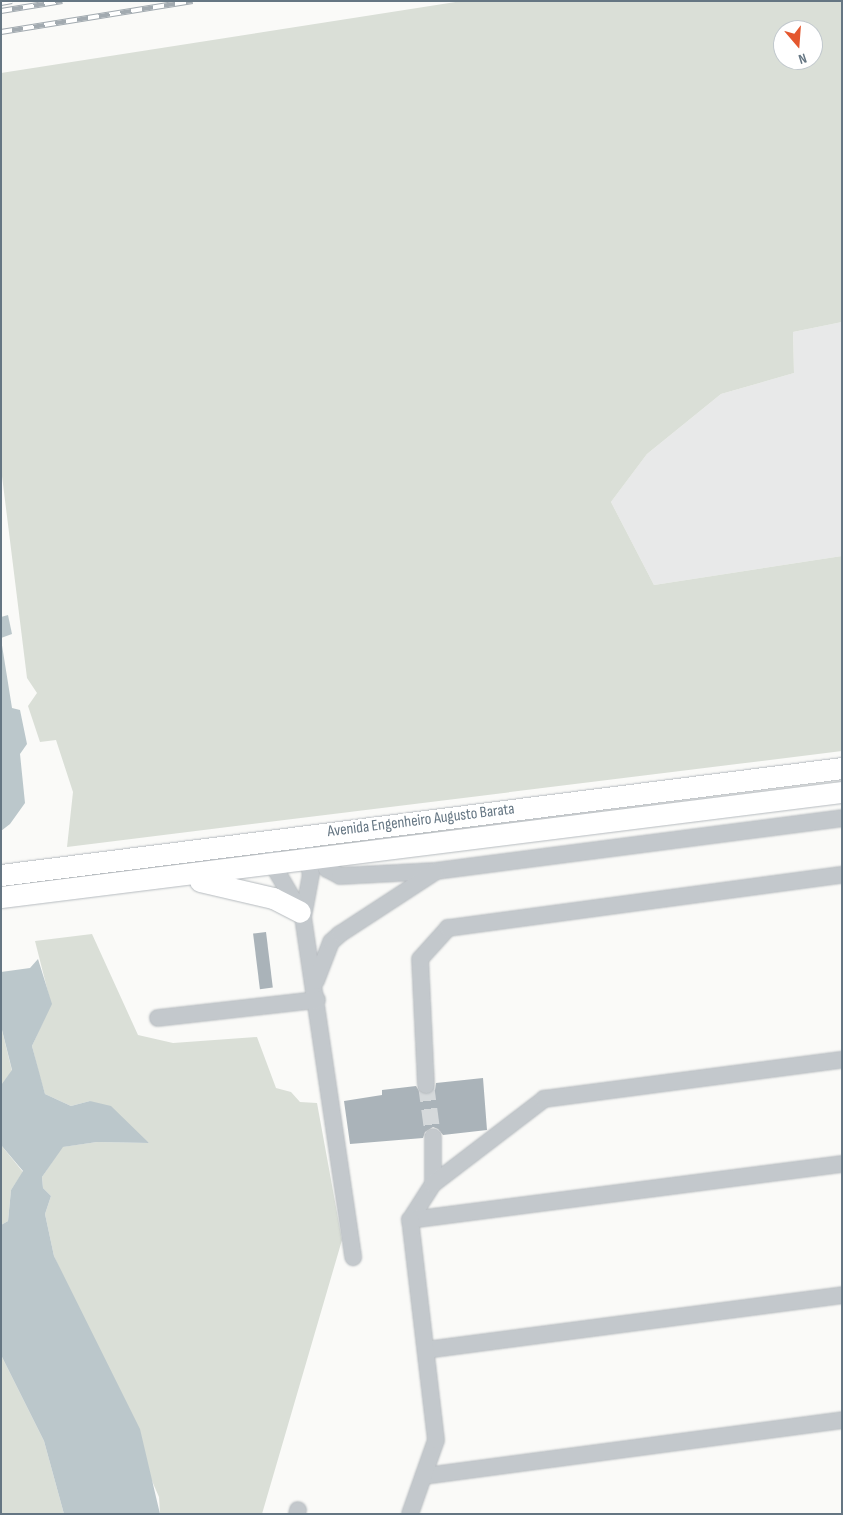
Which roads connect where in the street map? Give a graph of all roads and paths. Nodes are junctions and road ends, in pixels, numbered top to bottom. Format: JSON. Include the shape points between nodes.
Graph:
{"nodes":[{"id":1,"x":842,"y":768,"type":"edge"},
{"id":2,"x":842,"y":792,"type":"edge"},
{"id":3,"x":842,"y":818,"type":"edge"},
{"id":4,"x":304,"y":836,"type":"junction"},
{"id":5,"x":268,"y":840,"type":"junction"},
{"id":6,"x":316,"y":860,"type":"junction"},
{"id":7,"x":273,"y":865,"type":"junction"},
{"id":8,"x":436,"y":871,"type":"junction"},
{"id":9,"x":1,"y":875,"type":"edge"},
{"id":10,"x":842,"y":875,"type":"edge"},
{"id":11,"x":170,"y":877,"type":"junction"},
{"id":12,"x":1,"y":897,"type":"edge"},
{"id":13,"x":302,"y":914,"type":"junction"},
{"id":14,"x":316,"y":993,"type":"junction"},
{"id":15,"x":158,"y":1018,"type":"dead end"},
{"id":16,"x":842,"y":1060,"type":"edge"},
{"id":17,"x":426,"y":1085,"type":"tunnel mouth"},
{"id":18,"x":433,"y":1136,"type":"tunnel mouth"},
{"id":19,"x":842,"y":1164,"type":"edge"},
{"id":20,"x":433,"y":1184,"type":"junction"},
{"id":21,"x":410,"y":1220,"type":"junction"},
{"id":22,"x":353,"y":1257,"type":"dead end"},
{"id":23,"x":842,"y":1295,"type":"edge"},
{"id":24,"x":426,"y":1350,"type":"junction"},
{"id":25,"x":842,"y":1420,"type":"edge"},
{"id":26,"x":424,"y":1476,"type":"junction"},
{"id":27,"x":410,"y":1514,"type":"edge"}],
"edges":[{"from":1,"to":4,"type":"main road","name":"Avenida Engenheiro Augusto Barata"},
{"from":2,"to":6,"type":"main road","name":"Avenida Engenheiro Augusto Barata"},
{"from":3,"to":8,"type":"lane"},
{"from":4,"to":5,"type":"main road","name":"Avenida Engenheiro Augusto Barata"},
{"from":4,"to":6,"type":"lane"},
{"from":5,"to":7,"type":"lane"},
{"from":5,"to":9,"type":"main road","name":"Avenida Engenheiro Augusto Barata"},
{"from":6,"to":7,"type":"main road","name":"Avenida Engenheiro Augusto Barata"},
{"from":6,"to":8,"type":"lane","via":[[340,876]]},
{"from":6,"to":13,"type":"lane"},
{"from":7,"to":11,"type":"main road","name":"Avenida Engenheiro Augusto Barata"},
{"from":7,"to":13,"type":"lane"},
{"from":8,"to":14,"type":"lane","via":[[340,934],[324,956]]},
{"from":10,"to":17,"type":"lane","via":[[448,928],[420,959]]},
{"from":11,"to":12,"type":"main road","name":"Avenida Engenheiro Augusto Barata"},
{"from":11,"to":13,"type":"main road","via":[[228,885],[272,898]]},
{"from":13,"to":14,"type":"lane"},
{"from":14,"to":15,"type":"lane"},
{"from":14,"to":22,"type":"lane"},
{"from":16,"to":20,"type":"lane","via":[[544,1099]]},
{"from":18,"to":20,"type":"lane"},
{"from":19,"to":21,"type":"lane"},
{"from":20,"to":21,"type":"lane"},
{"from":21,"to":24,"type":"lane"},
{"from":23,"to":24,"type":"lane"},
{"from":24,"to":26,"type":"lane","via":[[436,1440]]},
{"from":25,"to":26,"type":"lane"},
{"from":26,"to":27,"type":"lane"}]}
